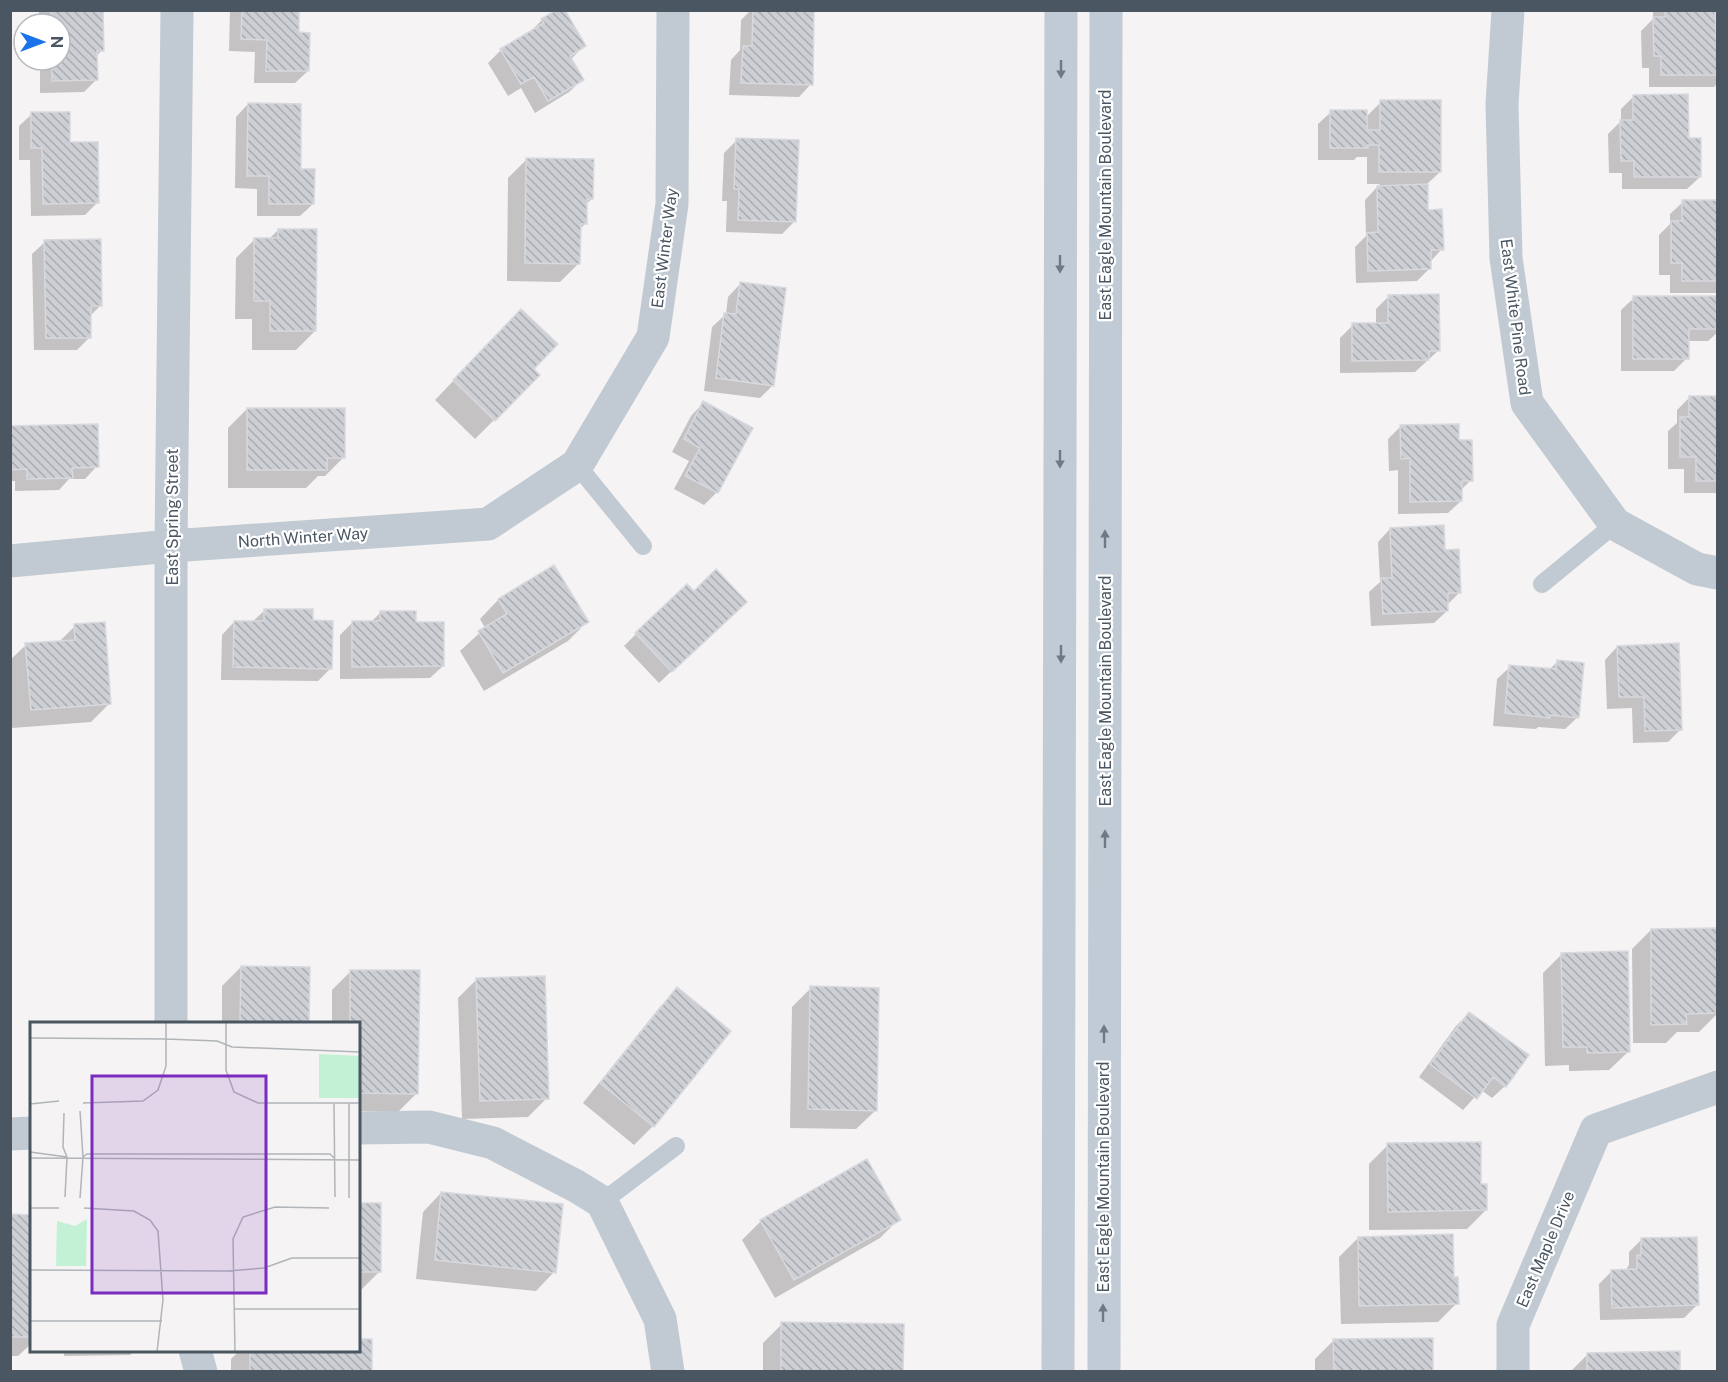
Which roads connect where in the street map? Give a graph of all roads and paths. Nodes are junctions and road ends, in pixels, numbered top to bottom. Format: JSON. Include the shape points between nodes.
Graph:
{"nodes":[{"id":1,"x":177,"y":10,"type":"edge"},
{"id":2,"x":673,"y":10,"type":"edge"},
{"id":3,"x":1061,"y":10,"type":"edge"},
{"id":4,"x":1106,"y":10,"type":"edge"},
{"id":5,"x":1508,"y":10,"type":"edge"},
{"id":6,"x":578,"y":465,"type":"junction"},
{"id":7,"x":1614,"y":524,"type":"junction"},
{"id":8,"x":171,"y":546,"type":"junction"},
{"id":9,"x":644,"y":546,"type":"dead end"},
{"id":10,"x":10,"y":561,"type":"edge"},
{"id":11,"x":1718,"y":573,"type":"edge"},
{"id":12,"x":1542,"y":584,"type":"dead end"},
{"id":13,"x":171,"y":1022,"type":"edge"},
{"id":14,"x":1718,"y":1087,"type":"edge"},
{"id":15,"x":360,"y":1128,"type":"edge"},
{"id":16,"x":30,"y":1133,"type":"edge"},
{"id":17,"x":10,"y":1134,"type":"edge"},
{"id":18,"x":676,"y":1146,"type":"dead end"},
{"id":19,"x":602,"y":1202,"type":"junction"},
{"id":20,"x":196,"y":1352,"type":"edge"},
{"id":21,"x":201,"y":1371,"type":"edge"},
{"id":22,"x":668,"y":1371,"type":"edge"},
{"id":23,"x":1058,"y":1371,"type":"edge"},
{"id":24,"x":1104,"y":1371,"type":"edge"},
{"id":25,"x":1512,"y":1371,"type":"edge"}],
"edges":[{"from":1,"to":8,"type":"street","name":"East Spring Street"},
{"from":2,"to":6,"type":"street","name":"East Winter Way","via":[[672,204],[653,337]]},
{"from":3,"to":23,"type":"street","one_way":true},
{"from":24,"to":4,"type":"street","name":"East Eagle Mountain Boulevard","one_way":true},
{"from":5,"to":7,"type":"street","name":"East White Pine Road","via":[[1502,104],[1506,258],[1527,403]]},
{"from":6,"to":8,"type":"street","name":"North Winter Way","via":[[488,524]]},
{"from":6,"to":9,"type":"lane"},
{"from":7,"to":11,"type":"street","via":[[1697,569]]},
{"from":7,"to":12,"type":"lane"},
{"from":8,"to":10,"type":"street","name":"North Winter Way"},
{"from":8,"to":13,"type":"street","name":"East Spring Street"},
{"from":14,"to":25,"type":"street","name":"East Maple Drive","via":[[1596,1130],[1513,1325]]},
{"from":15,"to":19,"type":"street","via":[[429,1127],[494,1143]]},
{"from":16,"to":17,"type":"street"},
{"from":18,"to":19,"type":"lane"},
{"from":19,"to":22,"type":"street","via":[[660,1319]]},
{"from":20,"to":21,"type":"street"}]}
